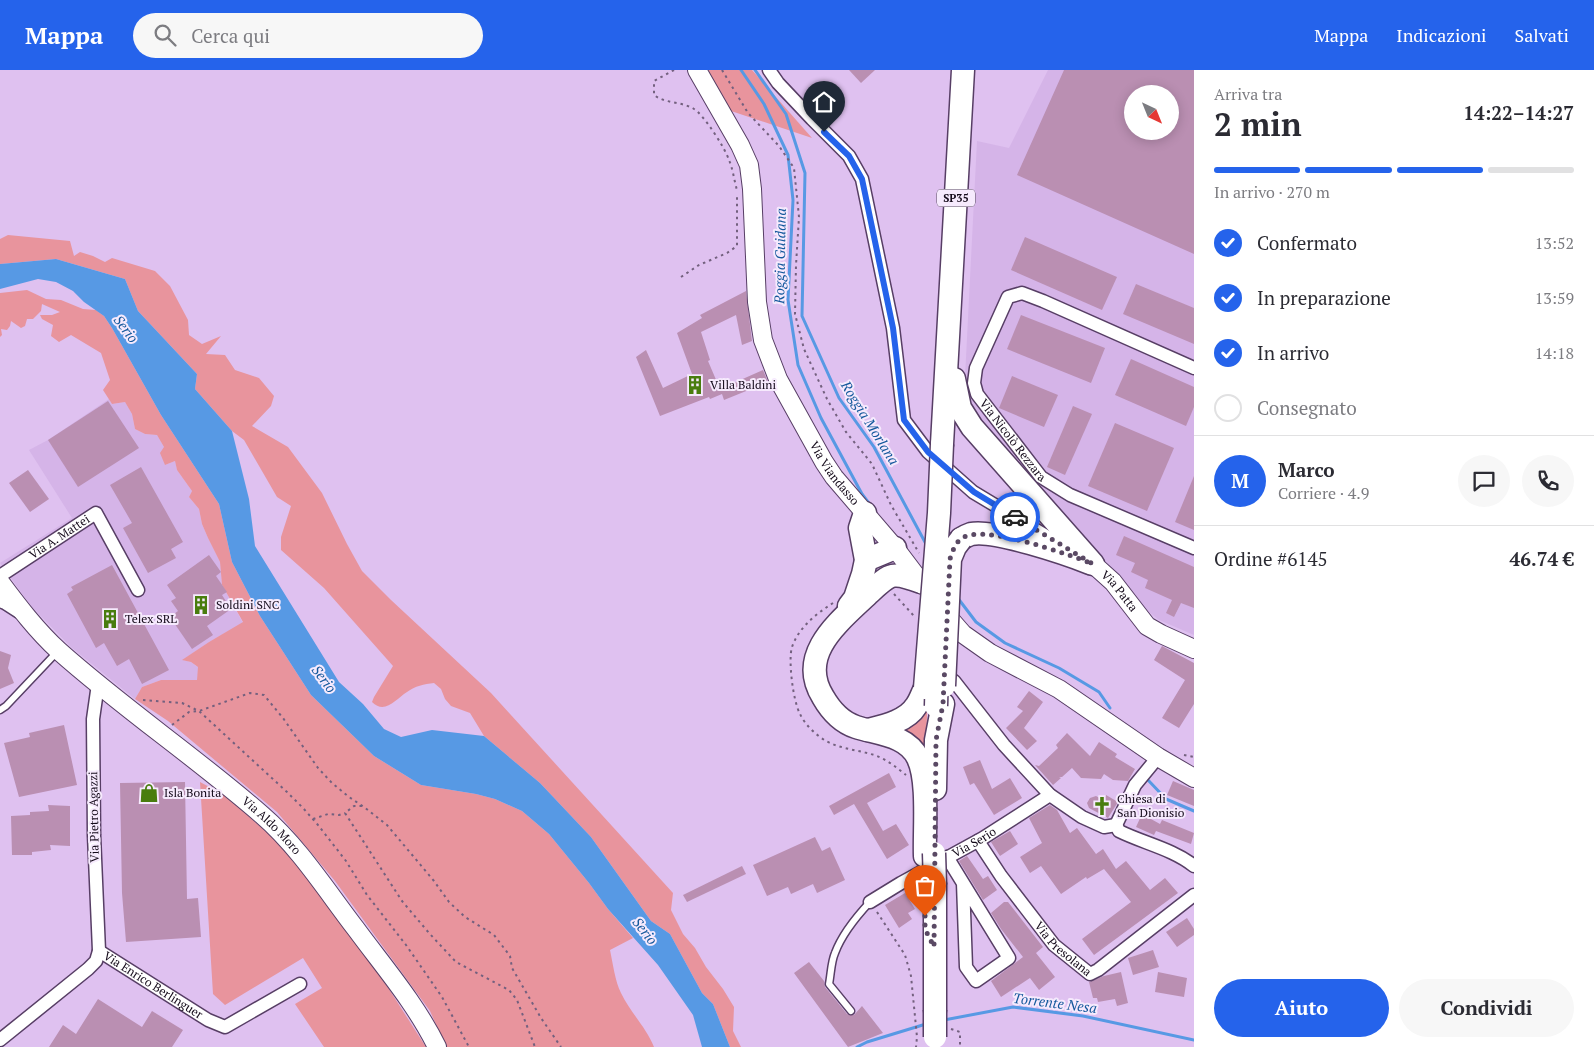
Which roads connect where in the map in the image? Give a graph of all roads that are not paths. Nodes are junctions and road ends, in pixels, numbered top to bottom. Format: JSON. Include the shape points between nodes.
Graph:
{"nodes":[{"id":1,"x":697,"y":70,"type":"edge"},
{"id":2,"x":769,"y":70,"type":"edge"},
{"id":3,"x":963,"y":70,"type":"edge"},
{"id":4,"x":949,"y":326,"type":"junction"},
{"id":5,"x":1194,"y":368,"type":"edge"},
{"id":6,"x":865,"y":513,"type":"junction"},
{"id":7,"x":905,"y":547,"type":"junction"},
{"id":8,"x":1194,"y":548,"type":"edge"},
{"id":9,"x":866,"y":560,"type":"junction"},
{"id":10,"x":1093,"y":564,"type":"junction"},
{"id":11,"x":0,"y":576,"type":"edge"},
{"id":12,"x":887,"y":576,"type":"junction"},
{"id":13,"x":0,"y":582,"type":"edge"},
{"id":14,"x":921,"y":582,"type":"junction"},
{"id":15,"x":138,"y":590,"type":"dead end"},
{"id":16,"x":0,"y":601,"type":"edge"},
{"id":17,"x":839,"y":610,"type":"junction"},
{"id":18,"x":29,"y":619,"type":"junction"},
{"id":19,"x":1194,"y":649,"type":"edge"},
{"id":20,"x":58,"y":650,"type":"junction"},
{"id":21,"x":954,"y":681,"type":"dead end"},
{"id":22,"x":98,"y":684,"type":"junction"},
{"id":23,"x":935,"y":700,"type":"junction"},
{"id":24,"x":0,"y":710,"type":"edge"},
{"id":25,"x":868,"y":730,"type":"junction"},
{"id":26,"x":1158,"y":758,"type":"junction"},
{"id":27,"x":1194,"y":763,"type":"edge"},
{"id":28,"x":1194,"y":778,"type":"edge"},
{"id":29,"x":1050,"y":795,"type":"junction"},
{"id":30,"x":1116,"y":826,"type":"junction"},
{"id":31,"x":978,"y":840,"type":"junction"},
{"id":32,"x":935,"y":855,"type":"junction"},
{"id":33,"x":1194,"y":866,"type":"edge"},
{"id":34,"x":963,"y":883,"type":"junction"},
{"id":35,"x":1194,"y":895,"type":"edge"},
{"id":36,"x":870,"y":902,"type":"joint"},
{"id":37,"x":99,"y":951,"type":"junction"},
{"id":38,"x":300,"y":984,"type":"dead end"},
{"id":39,"x":851,"y":1011,"type":"dead end"},
{"id":40,"x":931,"y":1034,"type":"edge"},
{"id":41,"x":0,"y":1042,"type":"edge"},
{"id":42,"x":3,"y":1047,"type":"edge"},
{"id":43,"x":437,"y":1047,"type":"edge"}],
"edges":[{"from":1,"to":6,"type":"street","name":"Via Viandasso","via":[[749,165],[757,302],[763,340],[775,371],[824,462]]},
{"from":2,"to":10,"type":"street","name":"Via Patta","via":[[812,120],[849,156],[862,179],[893,328],[904,420],[928,452],[974,492]]},
{"from":3,"to":4,"type":"highway","number":"SP35"},
{"from":4,"to":10,"type":"highway","via":[[960,408],[972,427]]},
{"from":4,"to":23,"type":"highway","number":"SP35","bridge":true,"via":[[939,513]]},
{"from":5,"to":8,"type":"street","name":"Via Nicolò Rezzara","via":[[1022,293],[1008,297],[976,368],[974,383],[978,394],[1041,477],[1070,495]]},
{"from":6,"to":7,"type":"street","name":"Via Viandasso"},
{"from":6,"to":9,"type":"highway","via":[[860,528]]},
{"from":7,"to":9,"type":"highway"},
{"from":7,"to":12,"type":"highway"},
{"from":7,"to":14,"type":"street","name":"Via Viandasso"},
{"from":9,"to":17,"type":"highway","via":[[854,598]]},
{"from":10,"to":19,"type":"street","name":"Via Patta","via":[[1113,582],[1147,626]]},
{"from":10,"to":23,"type":"highway","bridge":true,"via":[[994,534],[972,534],[961,539],[950,559]]},
{"from":11,"to":15,"type":"street","name":"Via A. Mattei","via":[[96,513]]},
{"from":12,"to":14,"type":"highway","via":[[903,575]]},
{"from":12,"to":17,"type":"highway"},
{"from":13,"to":18,"type":"street","name":"Via Aldo Moro"},
{"from":14,"to":26,"type":"street","name":"Via Viandasso","via":[[946,615],[976,644],[1059,689]]},
{"from":16,"to":18,"type":"street"},
{"from":17,"to":25,"type":"highway","via":[[816,654],[815,674],[821,694],[840,719]]},
{"from":18,"to":20,"type":"street","name":"Via Aldo Moro"},
{"from":20,"to":22,"type":"street","name":"Via Aldo Moro"},
{"from":20,"to":24,"type":"lane"},
{"from":21,"to":29,"type":"street","via":[[1004,745]]},
{"from":22,"to":37,"type":"street","name":"Via Pietro Agazzi","via":[[93,719]]},
{"from":22,"to":43,"type":"street","name":"Via Aldo Moro","via":[[256,810],[283,836],[405,995]]},
{"from":23,"to":25,"type":"highway","via":[[916,708],[894,724]]},
{"from":23,"to":32,"type":"highway","number":"SP35"},
{"from":25,"to":32,"type":"highway","via":[[900,740],[918,757],[924,774]]},
{"from":26,"to":27,"type":"street","via":[[1183,764]]},
{"from":26,"to":28,"type":"street","name":"Via Viandasso"},
{"from":26,"to":30,"type":"street","via":[[1135,785]]},
{"from":29,"to":30,"type":"street","via":[[1082,817],[1104,827]]},
{"from":29,"to":31,"type":"street","name":"Via Serio"},
{"from":30,"to":33,"type":"street","via":[[1119,831]]},
{"from":31,"to":32,"type":"street","name":"Via Serio"},
{"from":31,"to":35,"type":"street","name":"Via Presolana","via":[[1054,945],[1090,974]]},
{"from":32,"to":34,"type":"street"},
{"from":32,"to":36,"type":"street","name":"Via Serio","via":[[901,883]]},
{"from":32,"to":40,"type":"highway","number":"SP35","bridge":true,"via":[[930,887],[934,947]]},
{"from":34,"to":34,"type":"street","via":[[1009,958],[976,981],[966,967]]},
{"from":36,"to":39,"type":"lane","via":[[856,917],[834,954],[829,984]]},
{"from":37,"to":38,"type":"street","name":"Via Enrico Berlinguer","via":[[208,1020],[225,1027]]},
{"from":37,"to":41,"type":"street","name":"Via Enrico Berlinguer","via":[[96,961],[88,969]]},
{"from":41,"to":42,"type":"street"}]}
